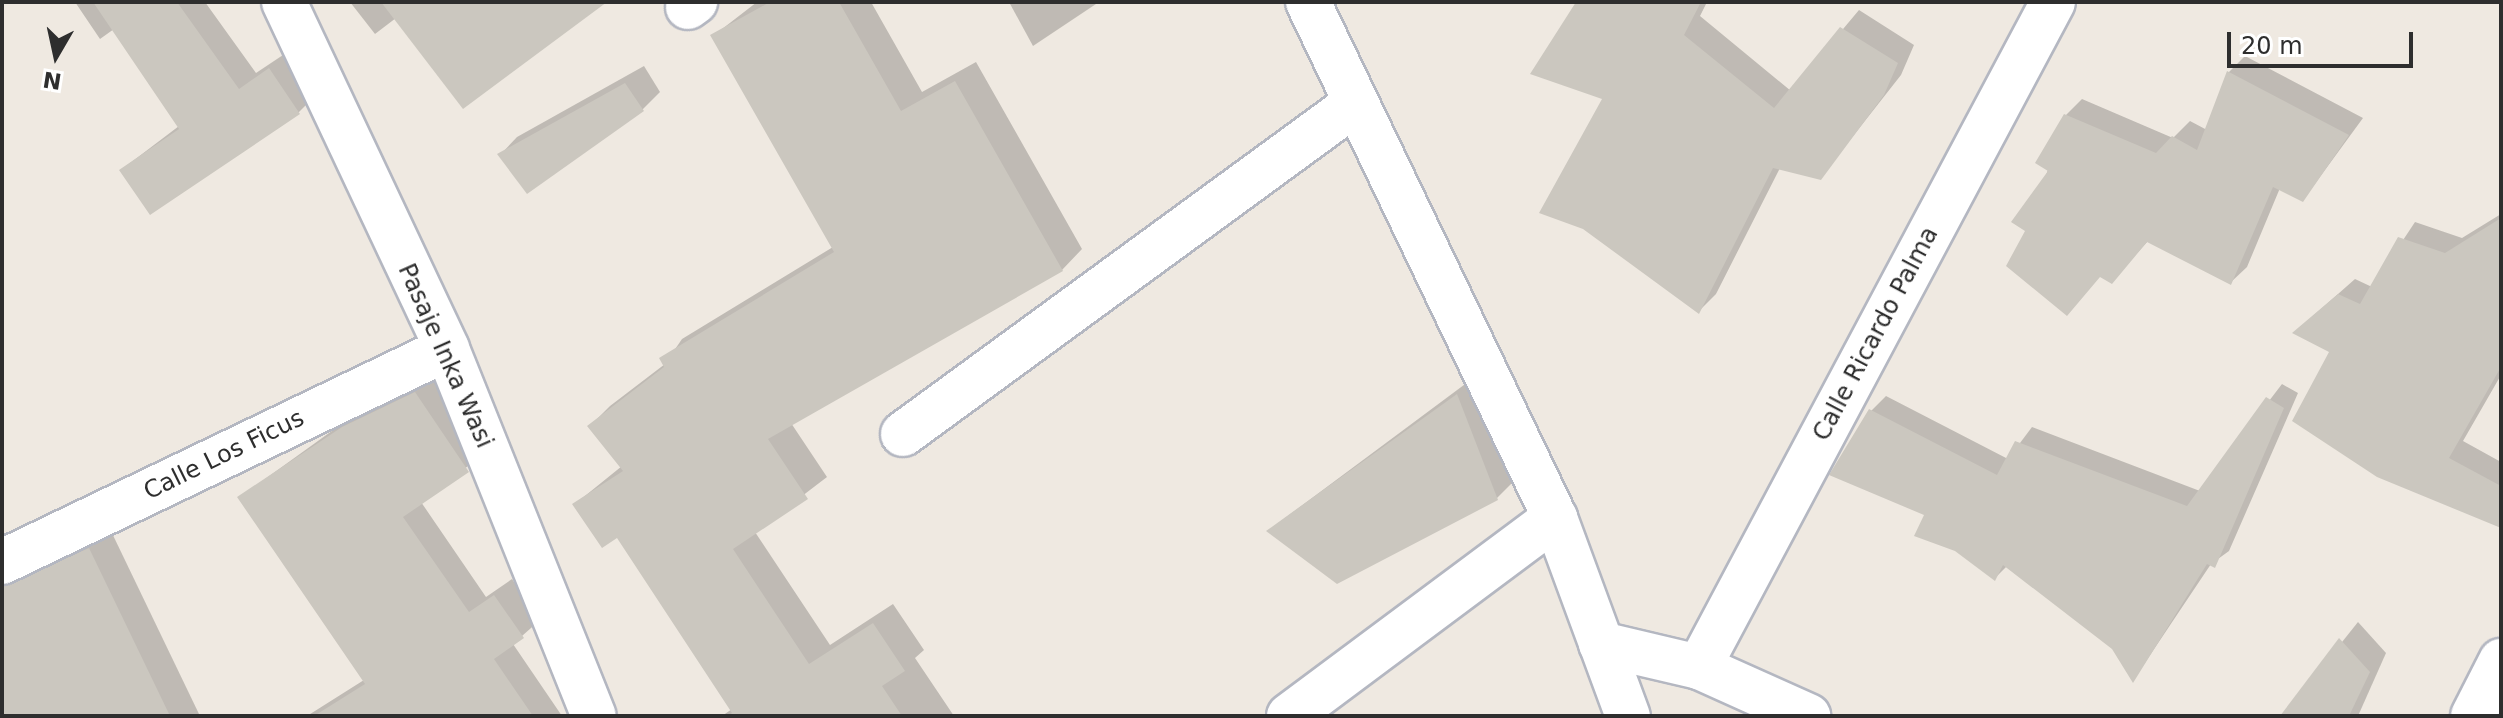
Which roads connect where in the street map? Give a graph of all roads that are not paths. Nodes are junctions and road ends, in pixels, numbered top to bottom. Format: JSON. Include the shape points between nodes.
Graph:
{"nodes":[{"id":1,"x":284,"y":2,"type":"edge"},
{"id":2,"x":1308,"y":2,"type":"edge"},
{"id":3,"x":2053,"y":2,"type":"edge"},
{"id":4,"x":1356,"y":103,"type":"junction"},
{"id":5,"x":447,"y":349,"type":"junction"},
{"id":6,"x":903,"y":434,"type":"dead end"},
{"id":7,"x":1555,"y":518,"type":"junction"},
{"id":8,"x":2,"y":562,"type":"edge"},
{"id":9,"x":1601,"y":644,"type":"junction"},
{"id":10,"x":2501,"y":661,"type":"edge"},
{"id":11,"x":1699,"y":667,"type":"junction"},
{"id":12,"x":594,"y":716,"type":"edge"},
{"id":13,"x":1289,"y":716,"type":"edge"},
{"id":14,"x":1628,"y":716,"type":"edge"},
{"id":15,"x":1808,"y":716,"type":"edge"},
{"id":16,"x":2473,"y":716,"type":"edge"}],
"edges":[{"from":1,"to":5,"type":"street","name":"Pasaje Inka Wasi"},
{"from":2,"to":4,"type":"street"},
{"from":3,"to":11,"type":"street","name":"Calle Ricardo Palma"},
{"from":4,"to":6,"type":"street"},
{"from":4,"to":7,"type":"street"},
{"from":5,"to":8,"type":"street","name":"Calle Los Ficus"},
{"from":5,"to":12,"type":"street","name":"Pasaje Inka Wasi"},
{"from":7,"to":9,"type":"street"},
{"from":7,"to":13,"type":"street"},
{"from":9,"to":11,"type":"street"},
{"from":9,"to":14,"type":"street"},
{"from":10,"to":16,"type":"street"},
{"from":11,"to":15,"type":"street"}]}
